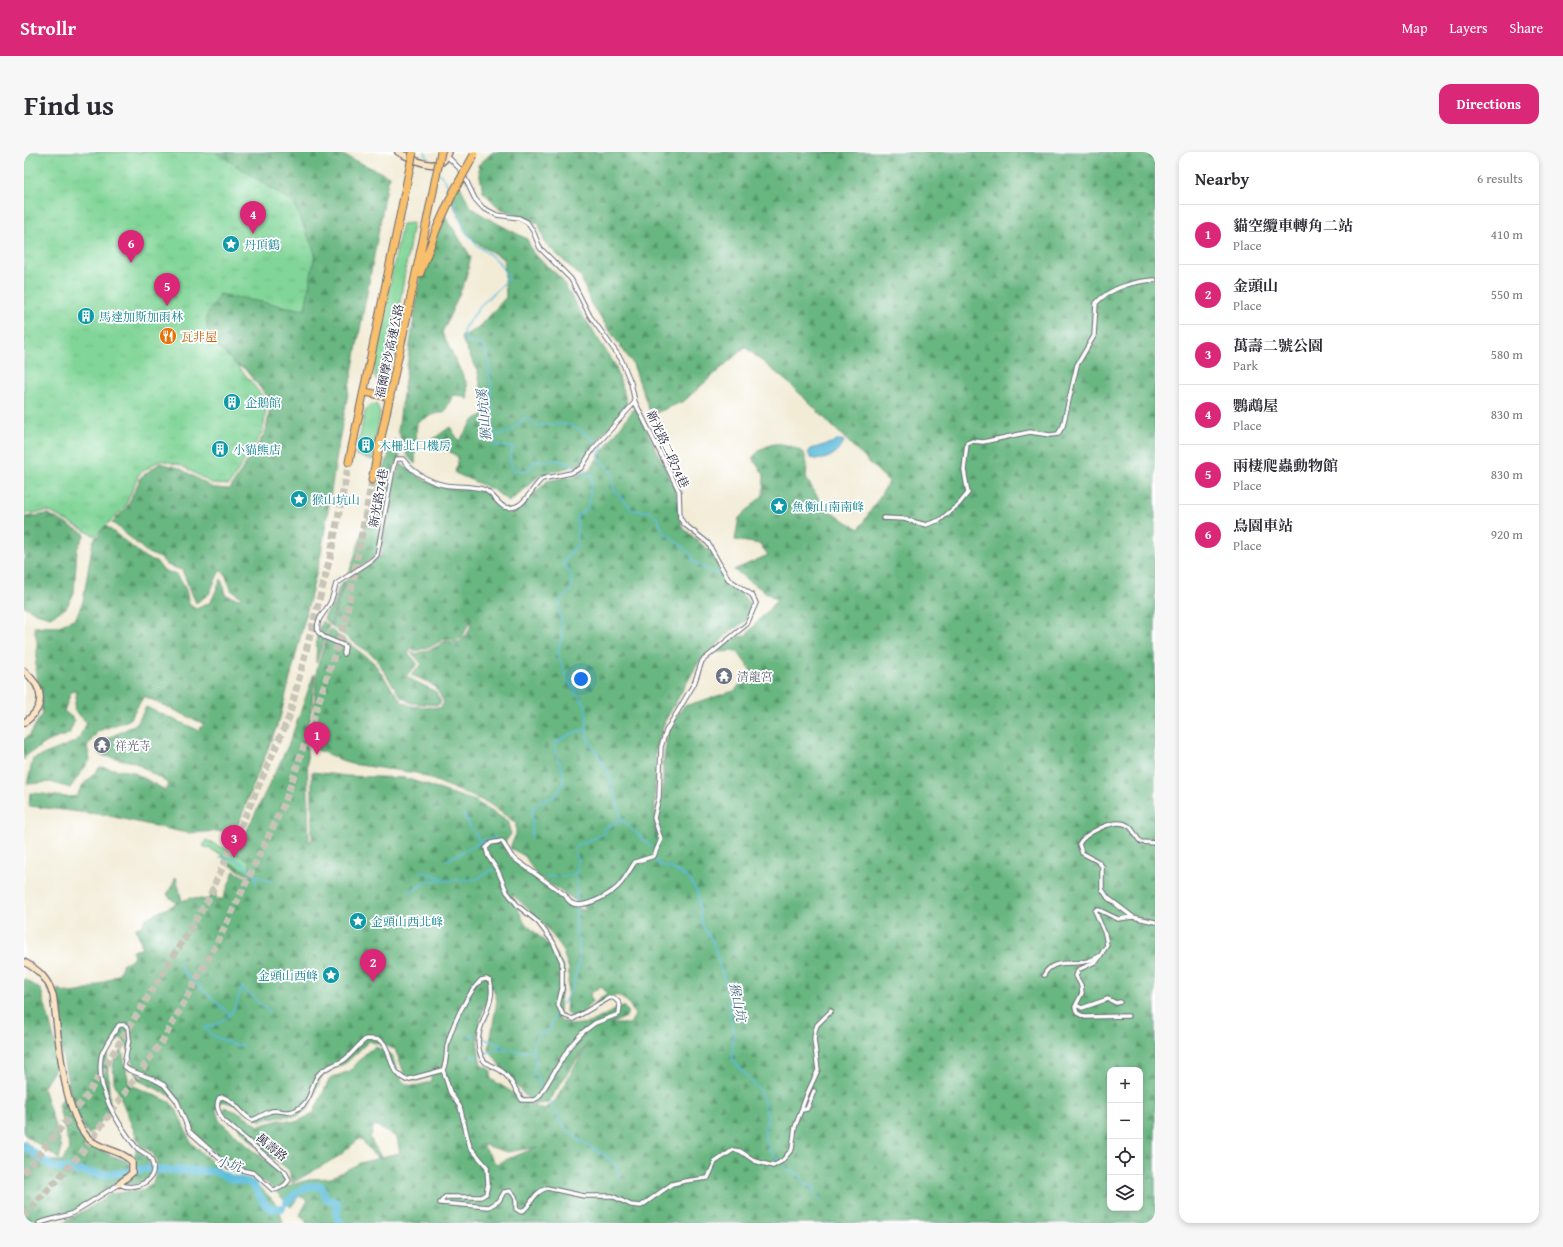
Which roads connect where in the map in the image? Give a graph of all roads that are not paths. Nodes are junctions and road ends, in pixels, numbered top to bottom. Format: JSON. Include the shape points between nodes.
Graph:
{"nodes":[{"id":1,"x":398,"y":152,"type":"edge"},
{"id":2,"x":413,"y":152,"type":"edge"},
{"id":3,"x":475,"y":153,"type":"edge"},
{"id":4,"x":445,"y":155,"type":"edge"},
{"id":5,"x":1155,"y":280,"type":"edge"},
{"id":6,"x":413,"y":292,"type":"junction"},
{"id":7,"x":364,"y":392,"type":"junction"},
{"id":8,"x":390,"y":397,"type":"junction"},
{"id":9,"x":634,"y":402,"type":"junction"},
{"id":10,"x":349,"y":462,"type":"tunnel mouth"},
{"id":11,"x":372,"y":480,"type":"tunnel mouth"},
{"id":12,"x":883,"y":518,"type":"dead end"},
{"id":13,"x":344,"y":654,"type":"dead end"},
{"id":14,"x":24,"y":671,"type":"edge"},
{"id":15,"x":24,"y":723,"type":"edge"},
{"id":16,"x":1155,"y":842,"type":"edge"},
{"id":17,"x":1133,"y":917,"type":"junction"},
{"id":18,"x":1155,"y":922,"type":"edge"},
{"id":19,"x":1103,"y":953,"type":"junction"},
{"id":20,"x":24,"y":962,"type":"edge"},
{"id":21,"x":1044,"y":975,"type":"dead end"},
{"id":22,"x":1120,"y":1002,"type":"dead end"},
{"id":23,"x":1076,"y":1005,"type":"junction"},
{"id":24,"x":831,"y":1011,"type":"dead end"},
{"id":25,"x":1128,"y":1016,"type":"dead end"},
{"id":26,"x":443,"y":1070,"type":"junction"},
{"id":27,"x":814,"y":1091,"type":"dead end"},
{"id":28,"x":802,"y":1110,"type":"junction"},
{"id":29,"x":119,"y":1184,"type":"junction"},
{"id":30,"x":39,"y":1223,"type":"edge"}],
"edges":[{"from":1,"to":4,"type":"street","via":[[424,164],[435,164]]},
{"from":2,"to":7,"type":"highway","name":"福爾摩沙高速公路","bridge":true},
{"from":3,"to":6,"type":"highway","bridge":true,"via":[[454,191]]},
{"from":4,"to":6,"type":"highway","name":"福爾摩沙高速公路","bridge":true,"via":[[426,226]]},
{"from":4,"to":9,"type":"street","name":"新光路二段74巷","via":[[461,170],[475,199],[483,208],[497,215],[519,218],[527,222],[540,248],[571,279],[590,316],[621,359],[631,383]]},
{"from":5,"to":12,"type":"street","via":[[1111,290],[1096,303],[1094,336],[1077,365],[1063,426],[1058,434],[1030,432],[983,442],[972,440],[967,443],[964,470],[968,493],[959,504],[940,520],[926,525],[904,519]]},
{"from":6,"to":8,"type":"highway","name":"福爾摩沙高速公路"},
{"from":7,"to":8,"type":"highway"},
{"from":7,"to":10,"type":"highway","name":"福爾摩沙高速公路"},
{"from":8,"to":11,"type":"highway","name":"福爾摩沙高速公路"},
{"from":9,"to":13,"type":"street","name":"新光路74巷","via":[[598,443],[581,468],[542,479],[525,501],[507,508],[500,505],[486,490],[471,486],[445,485],[414,472],[403,459],[396,459],[377,554],[336,584],[331,602],[318,623],[318,632],[345,646]]},
{"from":9,"to":26,"type":"street","name":"新光路二段74巷","via":[[679,491],[680,518],[708,544],[728,579],[752,595],[756,603],[747,624],[702,661],[694,684],[666,731],[661,747],[659,797],[654,818],[661,839],[654,856],[635,862],[620,885],[607,894],[587,905],[580,905],[574,904],[512,857],[502,841],[488,845],[488,856],[507,892],[518,906],[538,922],[553,942],[562,962],[562,990],[558,1005],[563,1015],[573,1019],[612,997],[617,1000],[620,1010],[615,1016],[595,1023],[583,1032],[570,1046],[539,1096],[525,1101],[506,1074],[483,1062],[479,1051],[479,1030],[492,987],[490,981],[481,980],[460,1012],[451,1032]]},
{"from":14,"to":15,"type":"street","via":[[38,689],[40,703],[36,713]]},
{"from":16,"to":17,"type":"street","via":[[1141,842],[1128,825],[1118,823],[1104,826],[1082,839],[1079,844],[1082,853],[1102,866],[1104,894]]},
{"from":17,"to":18,"type":"street"},
{"from":17,"to":19,"type":"street","via":[[1118,919],[1097,909],[1095,911],[1107,940]]},
{"from":19,"to":21,"type":"street","via":[[1088,961],[1065,962],[1051,966]]},
{"from":19,"to":23,"type":"street","via":[[1094,963],[1078,970],[1076,976],[1082,993]]},
{"from":20,"to":29,"type":"street","via":[[50,985],[65,1081],[72,1108],[80,1124],[88,1138],[132,1162],[132,1173]]},
{"from":22,"to":23,"type":"street","via":[[1108,999],[1082,1008]]},
{"from":23,"to":25,"type":"street","via":[[1075,1011],[1085,1017]]},
{"from":24,"to":28,"type":"street","name":"新光路二段74巷","via":[[817,1025],[815,1031],[818,1070]]},
{"from":26,"to":28,"type":"street","name":"新光路二段74巷","via":[[450,1092],[460,1107],[470,1147],[487,1167],[488,1176],[486,1194],[481,1198],[445,1197],[440,1203],[489,1207],[499,1201],[504,1192],[510,1190],[515,1194],[516,1209],[520,1212],[526,1210],[534,1196],[547,1188],[584,1196],[612,1196],[631,1205],[641,1206],[672,1184],[708,1178],[715,1162],[733,1150],[750,1159],[773,1166],[782,1161],[792,1149]]},
{"from":26,"to":29,"type":"street","name":"萬壽路","via":[[406,1080],[400,1077],[391,1065],[386,1046],[380,1040],[366,1039],[358,1044],[346,1059],[327,1067],[319,1074],[308,1100],[288,1114],[270,1111],[252,1120],[240,1112],[233,1101],[219,1098],[218,1111],[223,1120],[285,1172],[289,1180],[287,1183],[281,1189],[273,1190],[254,1173],[229,1167],[189,1131],[177,1101],[164,1085],[124,1066],[129,1033],[125,1025],[118,1026],[101,1056],[104,1090],[109,1106],[122,1128],[136,1148],[148,1154],[153,1166],[149,1180],[141,1185],[126,1188]]},
{"from":27,"to":28,"type":"street","via":[[807,1109]]},
{"from":29,"to":30,"type":"street","via":[[71,1214]]}]}
